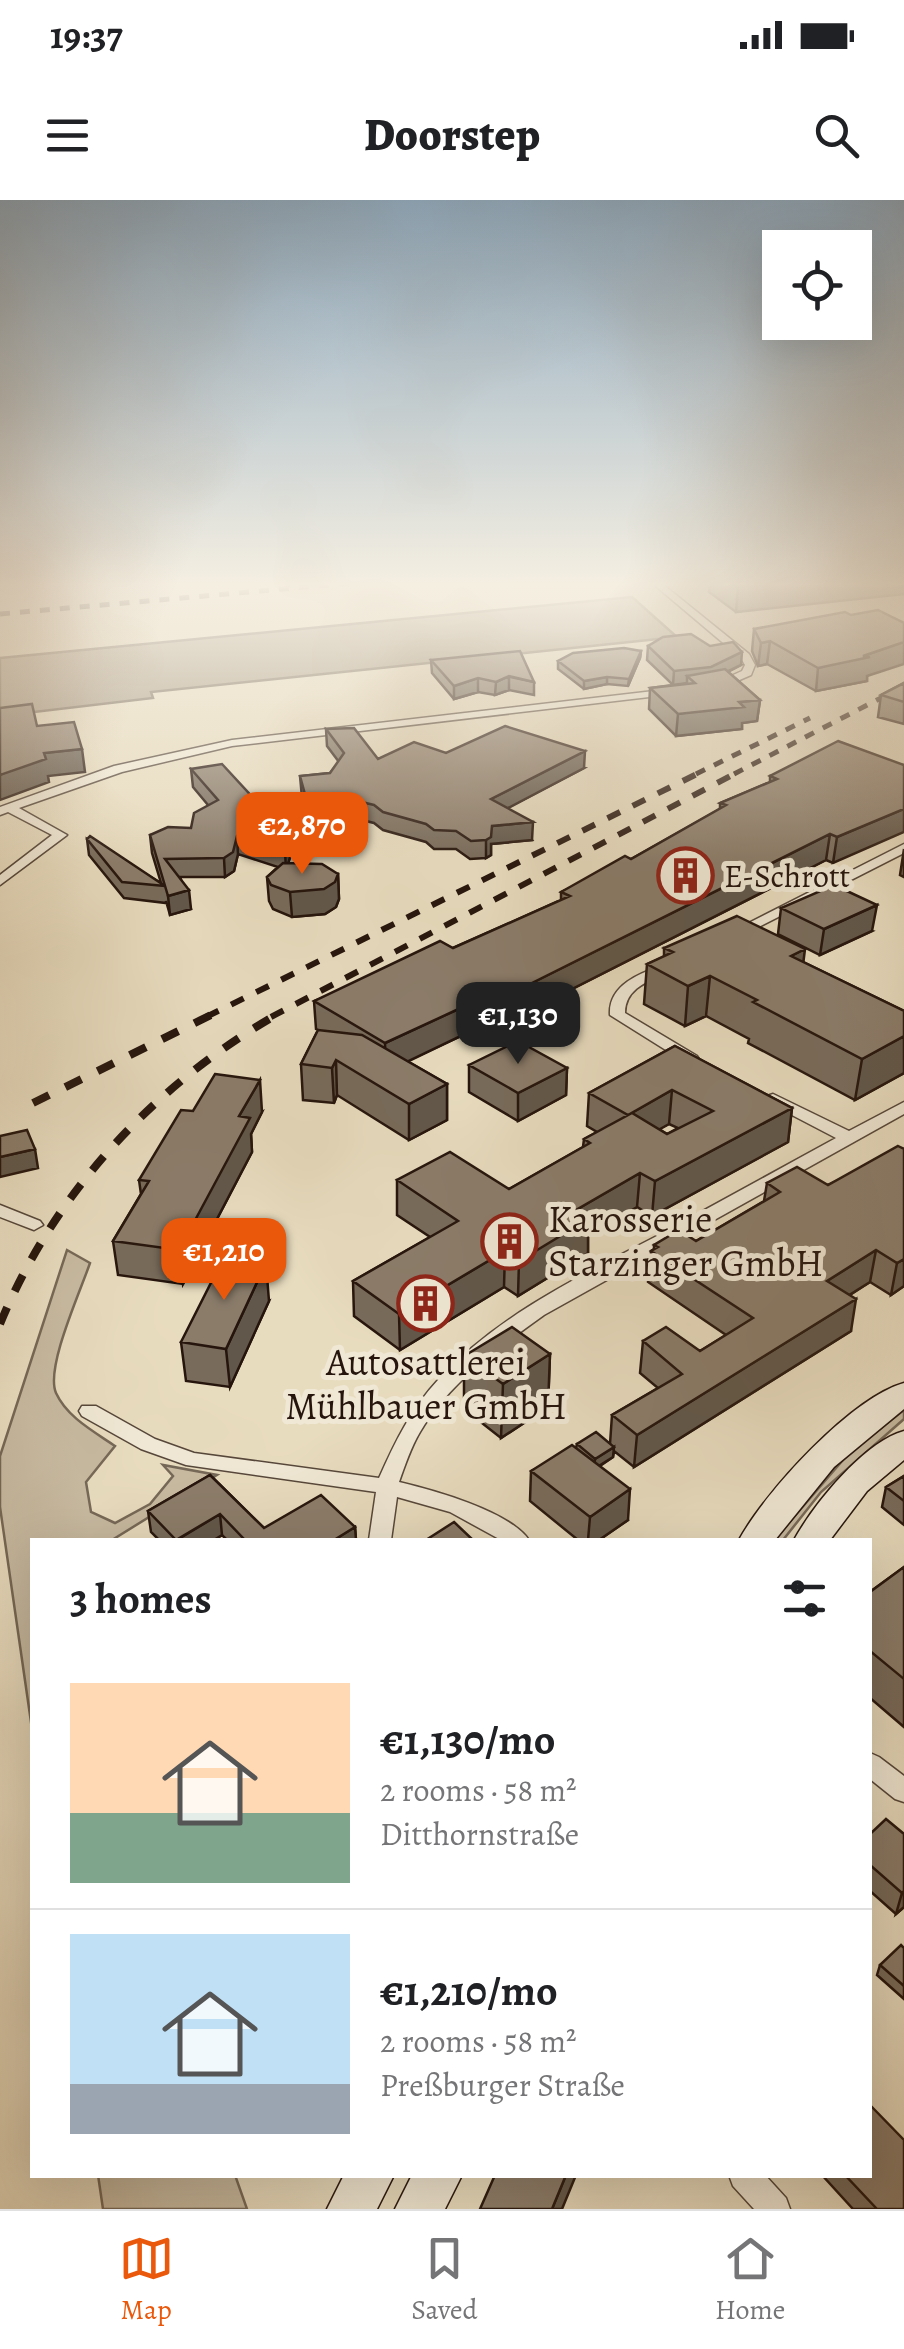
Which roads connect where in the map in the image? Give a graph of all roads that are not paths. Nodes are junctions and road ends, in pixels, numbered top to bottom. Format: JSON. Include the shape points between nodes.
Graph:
{"nodes":[{"id":1,"x":743,"y":676,"type":"edge"},
{"id":2,"x":4,"y":809,"type":"edge"},
{"id":3,"x":904,"y":848,"type":"edge"},
{"id":4,"x":0,"y":881,"type":"edge"},
{"id":5,"x":713,"y":944,"type":"edge"},
{"id":6,"x":679,"y":962,"type":"edge"},
{"id":7,"x":706,"y":1066,"type":"edge"},
{"id":8,"x":759,"y":1093,"type":"edge"},
{"id":9,"x":904,"y":1107,"type":"edge"},
{"id":10,"x":848,"y":1138,"type":"junction"},
{"id":11,"x":0,"y":1210,"type":"edge"},
{"id":12,"x":34,"y":1226,"type":"dead end"},
{"id":13,"x":904,"y":1394,"type":"edge"},
{"id":14,"x":90,"y":1411,"type":"dead end"},
{"id":15,"x":904,"y":1442,"type":"edge"},
{"id":16,"x":388,"y":1486,"type":"junction"},
{"id":17,"x":380,"y":1538,"type":"edge"},
{"id":18,"x":515,"y":1538,"type":"edge"},
{"id":19,"x":757,"y":1538,"type":"edge"},
{"id":20,"x":813,"y":1538,"type":"edge"},
{"id":21,"x":872,"y":1766,"type":"edge"},
{"id":22,"x":904,"y":1791,"type":"edge"},
{"id":23,"x":368,"y":2178,"type":"edge"},
{"id":24,"x":436,"y":2178,"type":"edge"},
{"id":25,"x":747,"y":2178,"type":"edge"},
{"id":26,"x":350,"y":2209,"type":"edge"},
{"id":27,"x":419,"y":2209,"type":"edge"},
{"id":28,"x":774,"y":2209,"type":"edge"}],
"edges":[{"from":1,"to":2,"type":"street","via":[[696,689],[232,743],[118,769]]},
{"from":2,"to":4,"type":"street","via":[[60,835]]},
{"from":3,"to":5,"type":"street"},
{"from":6,"to":7,"type":"street","via":[[626,988],[615,1004],[628,1024]]},
{"from":8,"to":10,"type":"street"},
{"from":9,"to":10,"type":"street"},
{"from":10,"to":16,"type":"street","via":[[499,1334],[430,1403]]},
{"from":11,"to":12,"type":"street"},
{"from":13,"to":19,"type":"main road","via":[[835,1444],[790,1490]]},
{"from":14,"to":16,"type":"street","via":[[144,1444],[189,1460]]},
{"from":15,"to":20,"type":"main road","via":[[855,1482]]},
{"from":16,"to":17,"type":"street"},
{"from":16,"to":18,"type":"street","via":[[444,1502]]},
{"from":21,"to":22,"type":"street"},
{"from":23,"to":26,"type":"main road"},
{"from":24,"to":27,"type":"main road"},
{"from":25,"to":28,"type":"street"}]}
